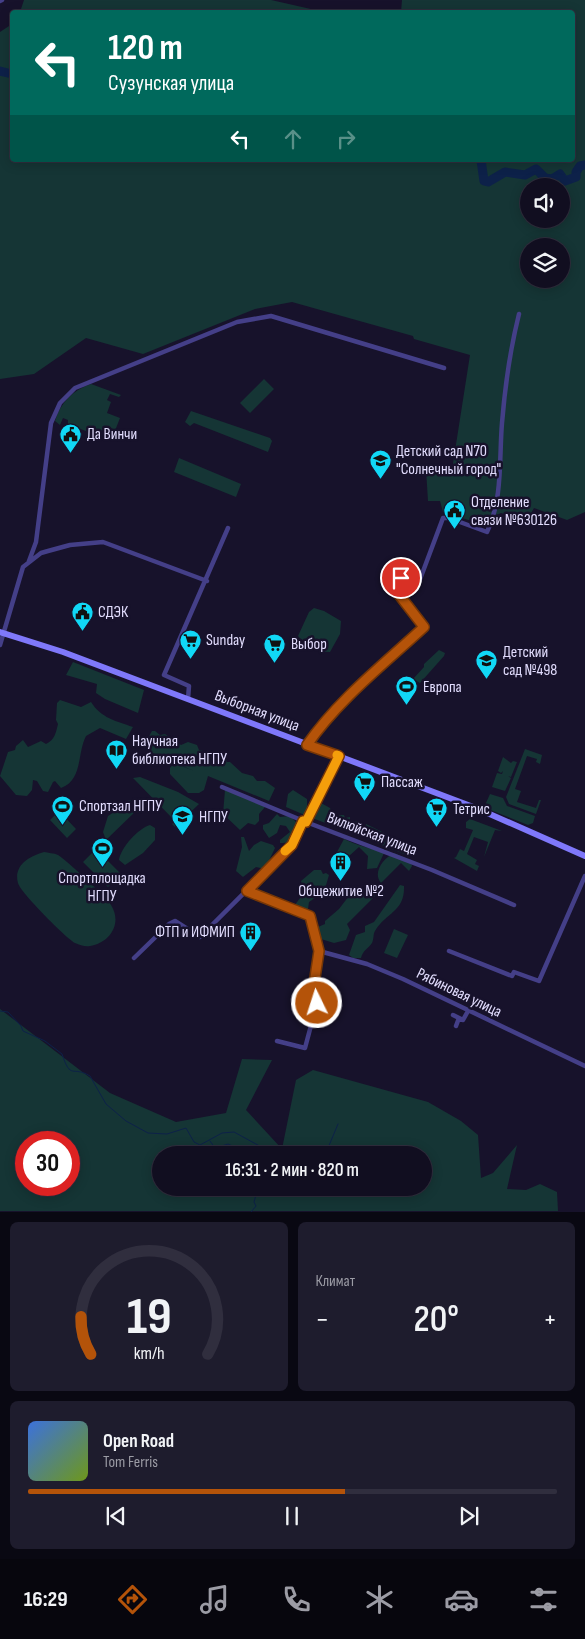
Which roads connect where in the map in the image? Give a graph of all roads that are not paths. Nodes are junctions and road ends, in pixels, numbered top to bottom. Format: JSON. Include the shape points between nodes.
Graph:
{"nodes":[{"id":1,"x":519,"y":314,"type":"dead end"},
{"id":2,"x":444,"y":368,"type":"dead end"},
{"id":3,"x":228,"y":528,"type":"dead end"},
{"id":4,"x":29,"y":561,"type":"junction"},
{"id":5,"x":207,"y":581,"type":"junction"},
{"id":6,"x":2,"y":633,"type":"edge"},
{"id":7,"x":0,"y":645,"type":"edge"},
{"id":8,"x":188,"y":699,"type":"junction"},
{"id":9,"x":307,"y":745,"type":"junction"},
{"id":10,"x":339,"y":756,"type":"junction"},
{"id":11,"x":222,"y":787,"type":"dead end"},
{"id":12,"x":304,"y":822,"type":"junction"},
{"id":13,"x":585,"y":856,"type":"edge"},
{"id":14,"x":585,"y":876,"type":"edge"},
{"id":15,"x":247,"y":891,"type":"junction"},
{"id":16,"x":514,"y":904,"type":"dead end"},
{"id":17,"x":319,"y":951,"type":"junction"},
{"id":18,"x":449,"y":951,"type":"dead end"},
{"id":19,"x":134,"y":958,"type":"dead end"},
{"id":20,"x":468,"y":1011,"type":"junction"},
{"id":21,"x":453,"y":1015,"type":"dead end"},
{"id":22,"x":459,"y":1018,"type":"junction"},
{"id":23,"x":456,"y":1026,"type":"dead end"},
{"id":24,"x":277,"y":1040,"type":"dead end"},
{"id":25,"x":585,"y":1066,"type":"edge"}],
"edges":[{"from":1,"to":9,"type":"street","via":[[510,352],[493,520],[487,532],[443,518],[419,582],[401,578],[397,592],[424,627],[356,690],[316,731]]},
{"from":2,"to":4,"type":"street","via":[[272,316],[237,322],[74,388],[60,403],[51,423],[36,542]]},
{"from":3,"to":5,"type":"street"},
{"from":4,"to":5,"type":"street","via":[[48,551],[99,541]]},
{"from":4,"to":6,"type":"street","via":[[19,574]]},
{"from":5,"to":8,"type":"street","via":[[164,675],[189,686]]},
{"from":6,"to":7,"type":"street"},
{"from":6,"to":8,"type":"main road","name":"Выборная улица"},
{"from":8,"to":9,"type":"main road","name":"Выборная улица"},
{"from":9,"to":10,"type":"main road","name":"Выборная улица"},
{"from":10,"to":12,"type":"street"},
{"from":10,"to":13,"type":"main road","name":"Выборная улица","via":[[476,808]]},
{"from":11,"to":12,"type":"street","name":"Вилюйская улица"},
{"from":12,"to":15,"type":"street","via":[[292,845]]},
{"from":12,"to":16,"type":"street","name":"Вилюйская улица"},
{"from":14,"to":18,"type":"street","via":[[539,981],[514,972],[512,976]]},
{"from":15,"to":17,"type":"street","via":[[310,916]]},
{"from":15,"to":19,"type":"street","via":[[200,937],[176,921]]},
{"from":17,"to":20,"type":"street","name":"Рябиновая улица","via":[[367,964]]},
{"from":17,"to":24,"type":"street","via":[[313,991],[317,1003],[305,1048]]},
{"from":20,"to":22,"type":"street","via":[[463,1020]]},
{"from":20,"to":25,"type":"street","name":"Рябиновая улица"},
{"from":21,"to":22,"type":"street"},
{"from":22,"to":23,"type":"street"}]}
